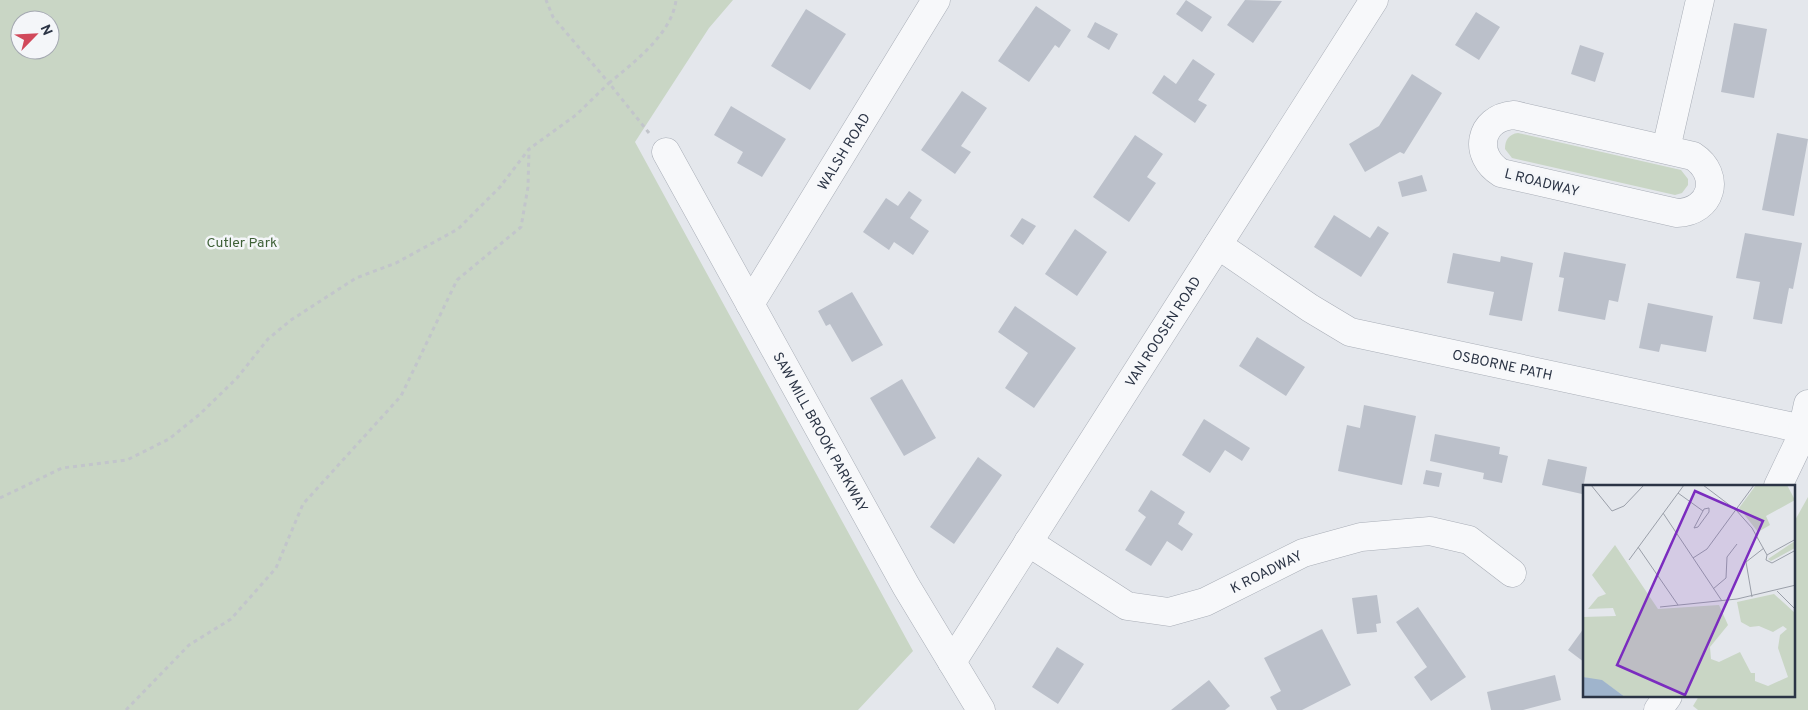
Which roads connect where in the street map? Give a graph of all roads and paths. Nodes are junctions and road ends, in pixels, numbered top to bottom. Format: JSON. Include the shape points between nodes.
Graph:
{"nodes":[{"id":1,"x":546,"y":0,"type":"edge"},
{"id":2,"x":676,"y":0,"type":"edge"},
{"id":3,"x":936,"y":0,"type":"edge"},
{"id":4,"x":1374,"y":0,"type":"edge"},
{"id":5,"x":1700,"y":0,"type":"edge"},
{"id":6,"x":608,"y":83,"type":"junction"},
{"id":7,"x":529,"y":149,"type":"junction"},
{"id":8,"x":1666,"y":149,"type":"junction"},
{"id":9,"x":666,"y":152,"type":"joint"},
{"id":10,"x":1218,"y":245,"type":"junction"},
{"id":11,"x":750,"y":304,"type":"junction"},
{"id":12,"x":1806,"y":421,"type":"edge"},
{"id":13,"x":1778,"y":485,"type":"edge"},
{"id":14,"x":0,"y":498,"type":"edge"},
{"id":15,"x":1028,"y":542,"type":"junction"},
{"id":16,"x":1512,"y":574,"type":"dead end"},
{"id":17,"x":952,"y":662,"type":"junction"},
{"id":18,"x":1667,"y":698,"type":"edge"},
{"id":19,"x":126,"y":710,"type":"edge"},
{"id":20,"x":981,"y":710,"type":"edge"},
{"id":21,"x":1658,"y":710,"type":"edge"}],
"edges":[{"from":1,"to":6,"type":"path","via":[[553,16]]},
{"from":2,"to":6,"type":"path","via":[[675,8],[653,45]]},
{"from":3,"to":11,"type":"street","name":"WALSH ROAD"},
{"from":4,"to":10,"type":"street","name":"VAN ROOSEN ROAD"},
{"from":5,"to":8,"type":"street"},
{"from":6,"to":7,"type":"path","via":[[576,115]]},
{"from":6,"to":9,"type":"path"},
{"from":7,"to":14,"type":"path","via":[[500,187],[458,229],[396,263],[356,278],[292,320],[268,340],[237,378],[200,414],[168,438],[127,460],[62,468]]},
{"from":7,"to":19,"type":"path","via":[[528,187],[521,227],[456,280],[401,396],[303,504],[276,568],[231,619],[189,645]]},
{"from":8,"to":8,"type":"street","name":"L ROADWAY","via":[[1514,115],[1494,122],[1483,144],[1486,160],[1501,173],[1677,213],[1694,210],[1704,202],[1710,189],[1706,168],[1693,156]]},
{"from":9,"to":11,"type":"street","name":"SAW MILL BROOK PARKWAY"},
{"from":10,"to":12,"type":"street","name":"OSBORNE PATH","via":[[1350,332]]},
{"from":10,"to":15,"type":"street","name":"VAN ROOSEN ROAD"},
{"from":11,"to":17,"type":"street","name":"SAW MILL BROOK PARKWAY","via":[[906,586]]},
{"from":12,"to":13,"type":"street"},
{"from":15,"to":16,"type":"street","name":"K ROADWAY","via":[[1127,606],[1169,612],[1205,602],[1303,553],[1361,537],[1430,531],[1469,540]]},
{"from":15,"to":17,"type":"street","name":"VAN ROOSEN ROAD"},
{"from":17,"to":20,"type":"street","name":"SAW MILL BROOK PARKWAY"},
{"from":18,"to":21,"type":"street"}]}
